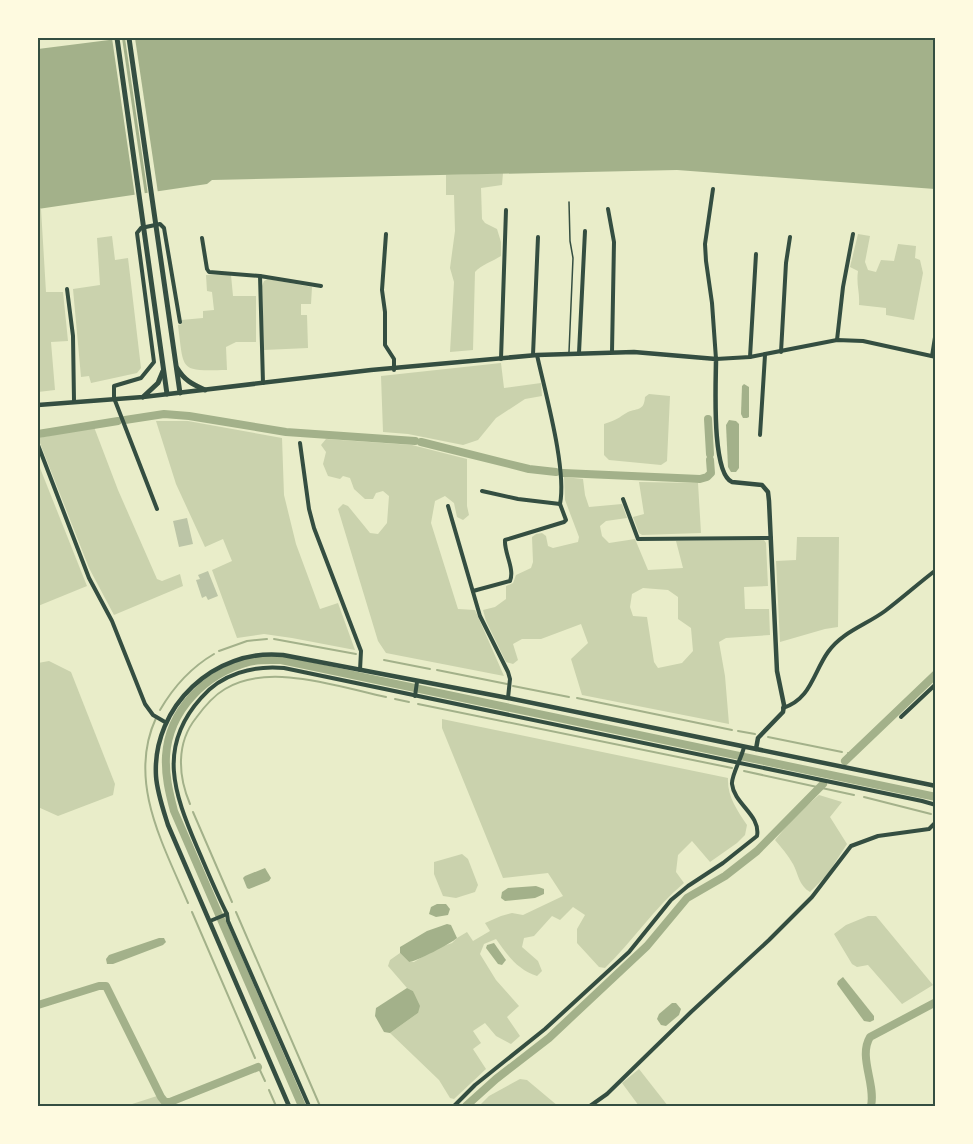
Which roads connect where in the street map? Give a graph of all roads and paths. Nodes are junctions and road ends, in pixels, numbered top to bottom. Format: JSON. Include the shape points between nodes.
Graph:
{"nodes":[{"id":1,"x":117,"y":38,"type":"edge"},
{"id":2,"x":129,"y":38,"type":"edge"},
{"id":3,"x":713,"y":189,"type":"dead end"},
{"id":4,"x":569,"y":202,"type":"dead end"},
{"id":5,"x":608,"y":209,"type":"dead end"},
{"id":6,"x":506,"y":210,"type":"dead end"},
{"id":7,"x":585,"y":231,"type":"dead end"},
{"id":8,"x":386,"y":234,"type":"dead end"},
{"id":9,"x":853,"y":234,"type":"dead end"},
{"id":10,"x":538,"y":237,"type":"dead end"},
{"id":11,"x":790,"y":237,"type":"dead end"},
{"id":12,"x":202,"y":238,"type":"dead end"},
{"id":13,"x":756,"y":255,"type":"dead end"},
{"id":14,"x":260,"y":276,"type":"junction"},
{"id":15,"x":321,"y":286,"type":"dead end"},
{"id":16,"x":67,"y":289,"type":"dead end"},
{"id":17,"x":180,"y":322,"type":"dead end"},
{"id":18,"x":936,"y":331,"type":"edge"},
{"id":19,"x":837,"y":340,"type":"junction"},
{"id":20,"x":612,"y":352,"type":"junction"},
{"id":21,"x":781,"y":352,"type":"junction"},
{"id":22,"x":568,"y":353,"type":"junction"},
{"id":23,"x":579,"y":353,"type":"junction"},
{"id":24,"x":535,"y":355,"type":"junction"},
{"id":25,"x":765,"y":355,"type":"junction"},
{"id":26,"x":750,"y":357,"type":"junction"},
{"id":27,"x":934,"y":357,"type":"edge"},
{"id":28,"x":501,"y":359,"type":"junction"},
{"id":29,"x":716,"y":359,"type":"junction"},
{"id":30,"x":176,"y":366,"type":"junction"},
{"id":31,"x":164,"y":369,"type":"junction"},
{"id":32,"x":394,"y":370,"type":"junction"},
{"id":33,"x":263,"y":383,"type":"junction"},
{"id":34,"x":205,"y":390,"type":"junction"},
{"id":35,"x":180,"y":393,"type":"junction"},
{"id":36,"x":167,"y":394,"type":"junction"},
{"id":37,"x":142,"y":397,"type":"junction"},
{"id":38,"x":114,"y":398,"type":"junction"},
{"id":39,"x":75,"y":401,"type":"junction"},
{"id":40,"x":38,"y":405,"type":"edge"},
{"id":41,"x":760,"y":435,"type":"dead end"},
{"id":42,"x":300,"y":443,"type":"dead end"},
{"id":43,"x":38,"y":445,"type":"edge"},
{"id":44,"x":482,"y":491,"type":"dead end"},
{"id":45,"x":623,"y":499,"type":"dead end"},
{"id":46,"x":560,"y":504,"type":"junction"},
{"id":47,"x":448,"y":506,"type":"dead end"},
{"id":48,"x":158,"y":509,"type":"dead end"},
{"id":49,"x":771,"y":538,"type":"junction"},
{"id":50,"x":936,"y":570,"type":"edge"},
{"id":51,"x":473,"y":591,"type":"junction"},
{"id":52,"x":360,"y":670,"type":"junction"},
{"id":53,"x":416,"y":684,"type":"junction"},
{"id":54,"x":936,"y":684,"type":"edge"},
{"id":55,"x":415,"y":695,"type":"junction"},
{"id":56,"x":508,"y":698,"type":"junction"},
{"id":57,"x":783,"y":708,"type":"junction"},
{"id":58,"x":901,"y":717,"type":"dead end"},
{"id":59,"x":165,"y":722,"type":"junction"},
{"id":60,"x":743,"y":749,"type":"junction"},
{"id":61,"x":756,"y":749,"type":"junction"},
{"id":62,"x":740,"y":762,"type":"junction"},
{"id":63,"x":936,"y":786,"type":"edge"},
{"id":64,"x":936,"y":805,"type":"edge"},
{"id":65,"x":936,"y":819,"type":"edge"},
{"id":66,"x":225,"y":915,"type":"junction"},
{"id":67,"x":211,"y":921,"type":"junction"},
{"id":68,"x":290,"y":1107,"type":"edge"},
{"id":69,"x":309,"y":1107,"type":"edge"},
{"id":70,"x":454,"y":1107,"type":"edge"},
{"id":71,"x":590,"y":1107,"type":"edge"}],
"edges":[{"from":1,"to":31,"type":"main road"},
{"from":2,"to":30,"type":"main road"},
{"from":3,"to":29,"type":"street","via":[[705,253]]},
{"from":4,"to":22,"type":"lane","via":[[573,258]]},
{"from":5,"to":20,"type":"street","via":[[614,242]]},
{"from":6,"to":28,"type":"street"},
{"from":7,"to":23,"type":"street"},
{"from":8,"to":32,"type":"street","via":[[382,290],[385,345],[394,359]]},
{"from":9,"to":19,"type":"street"},
{"from":10,"to":24,"type":"street"},
{"from":11,"to":21,"type":"street"},
{"from":12,"to":14,"type":"street","via":[[210,273]]},
{"from":13,"to":26,"type":"street"},
{"from":14,"to":15,"type":"street"},
{"from":14,"to":33,"type":"street"},
{"from":16,"to":39,"type":"street"},
{"from":17,"to":38,"type":"street","via":[[164,228],[160,224],[141,228],[137,233],[154,362],[141,378],[114,386]]},
{"from":18,"to":27,"type":"street"},
{"from":19,"to":21,"type":"street"},
{"from":19,"to":27,"type":"street","via":[[863,341]]},
{"from":20,"to":23,"type":"street"},
{"from":20,"to":29,"type":"street"},
{"from":21,"to":25,"type":"street"},
{"from":22,"to":23,"type":"street"},
{"from":22,"to":24,"type":"street"},
{"from":24,"to":28,"type":"street"},
{"from":24,"to":46,"type":"street","via":[[557,453]]},
{"from":25,"to":26,"type":"street"},
{"from":25,"to":41,"type":"street"},
{"from":26,"to":29,"type":"street"},
{"from":28,"to":32,"type":"street"},
{"from":29,"to":49,"type":"street","via":[[717,447],[724,477],[766,488]]},
{"from":30,"to":34,"type":"main road","via":[[190,384]]},
{"from":30,"to":35,"type":"main road"},
{"from":31,"to":36,"type":"main road"},
{"from":31,"to":37,"type":"main road","via":[[158,383]]},
{"from":32,"to":33,"type":"street"},
{"from":33,"to":34,"type":"street"},
{"from":34,"to":35,"type":"street"},
{"from":35,"to":36,"type":"street"},
{"from":36,"to":37,"type":"street"},
{"from":37,"to":38,"type":"street"},
{"from":38,"to":39,"type":"street"},
{"from":38,"to":48,"type":"street"},
{"from":39,"to":40,"type":"street"},
{"from":42,"to":52,"type":"street","via":[[311,518],[361,651]]},
{"from":43,"to":59,"type":"street","via":[[89,578],[112,621],[145,704]]},
{"from":44,"to":46,"type":"street"},
{"from":45,"to":49,"type":"street","via":[[638,539]]},
{"from":46,"to":51,"type":"street","via":[[566,516],[564,522],[505,540],[510,581]]},
{"from":47,"to":51,"type":"street"},
{"from":49,"to":57,"type":"street","via":[[777,671]]},
{"from":50,"to":57,"type":"street","via":[[884,612],[847,634],[829,651],[803,698]]},
{"from":51,"to":56,"type":"street","via":[[480,616],[508,672]]},
{"from":52,"to":53,"type":"street"},
{"from":52,"to":59,"type":"street","via":[[270,654],[239,659],[204,675]]},
{"from":53,"to":55,"type":"street"},
{"from":53,"to":56,"type":"street"},
{"from":54,"to":58,"type":"street"},
{"from":55,"to":62,"type":"street"},
{"from":55,"to":66,"type":"street","via":[[271,667],[223,679],[196,703],[177,740],[173,761],[175,788]]},
{"from":56,"to":60,"type":"street"},
{"from":57,"to":61,"type":"street","via":[[758,738]]},
{"from":59,"to":67,"type":"street","via":[[157,754],[158,790],[168,825]]},
{"from":60,"to":61,"type":"street"},
{"from":60,"to":62,"type":"street"},
{"from":61,"to":63,"type":"street"},
{"from":62,"to":64,"type":"street"},
{"from":62,"to":70,"type":"street","via":[[732,785],[756,823],[757,836],[671,900],[629,952]]},
{"from":65,"to":71,"type":"street","via":[[929,829],[878,836],[851,846],[818,890],[769,940]]},
{"from":66,"to":67,"type":"street"},
{"from":66,"to":69,"type":"street"},
{"from":67,"to":68,"type":"street"}]}
